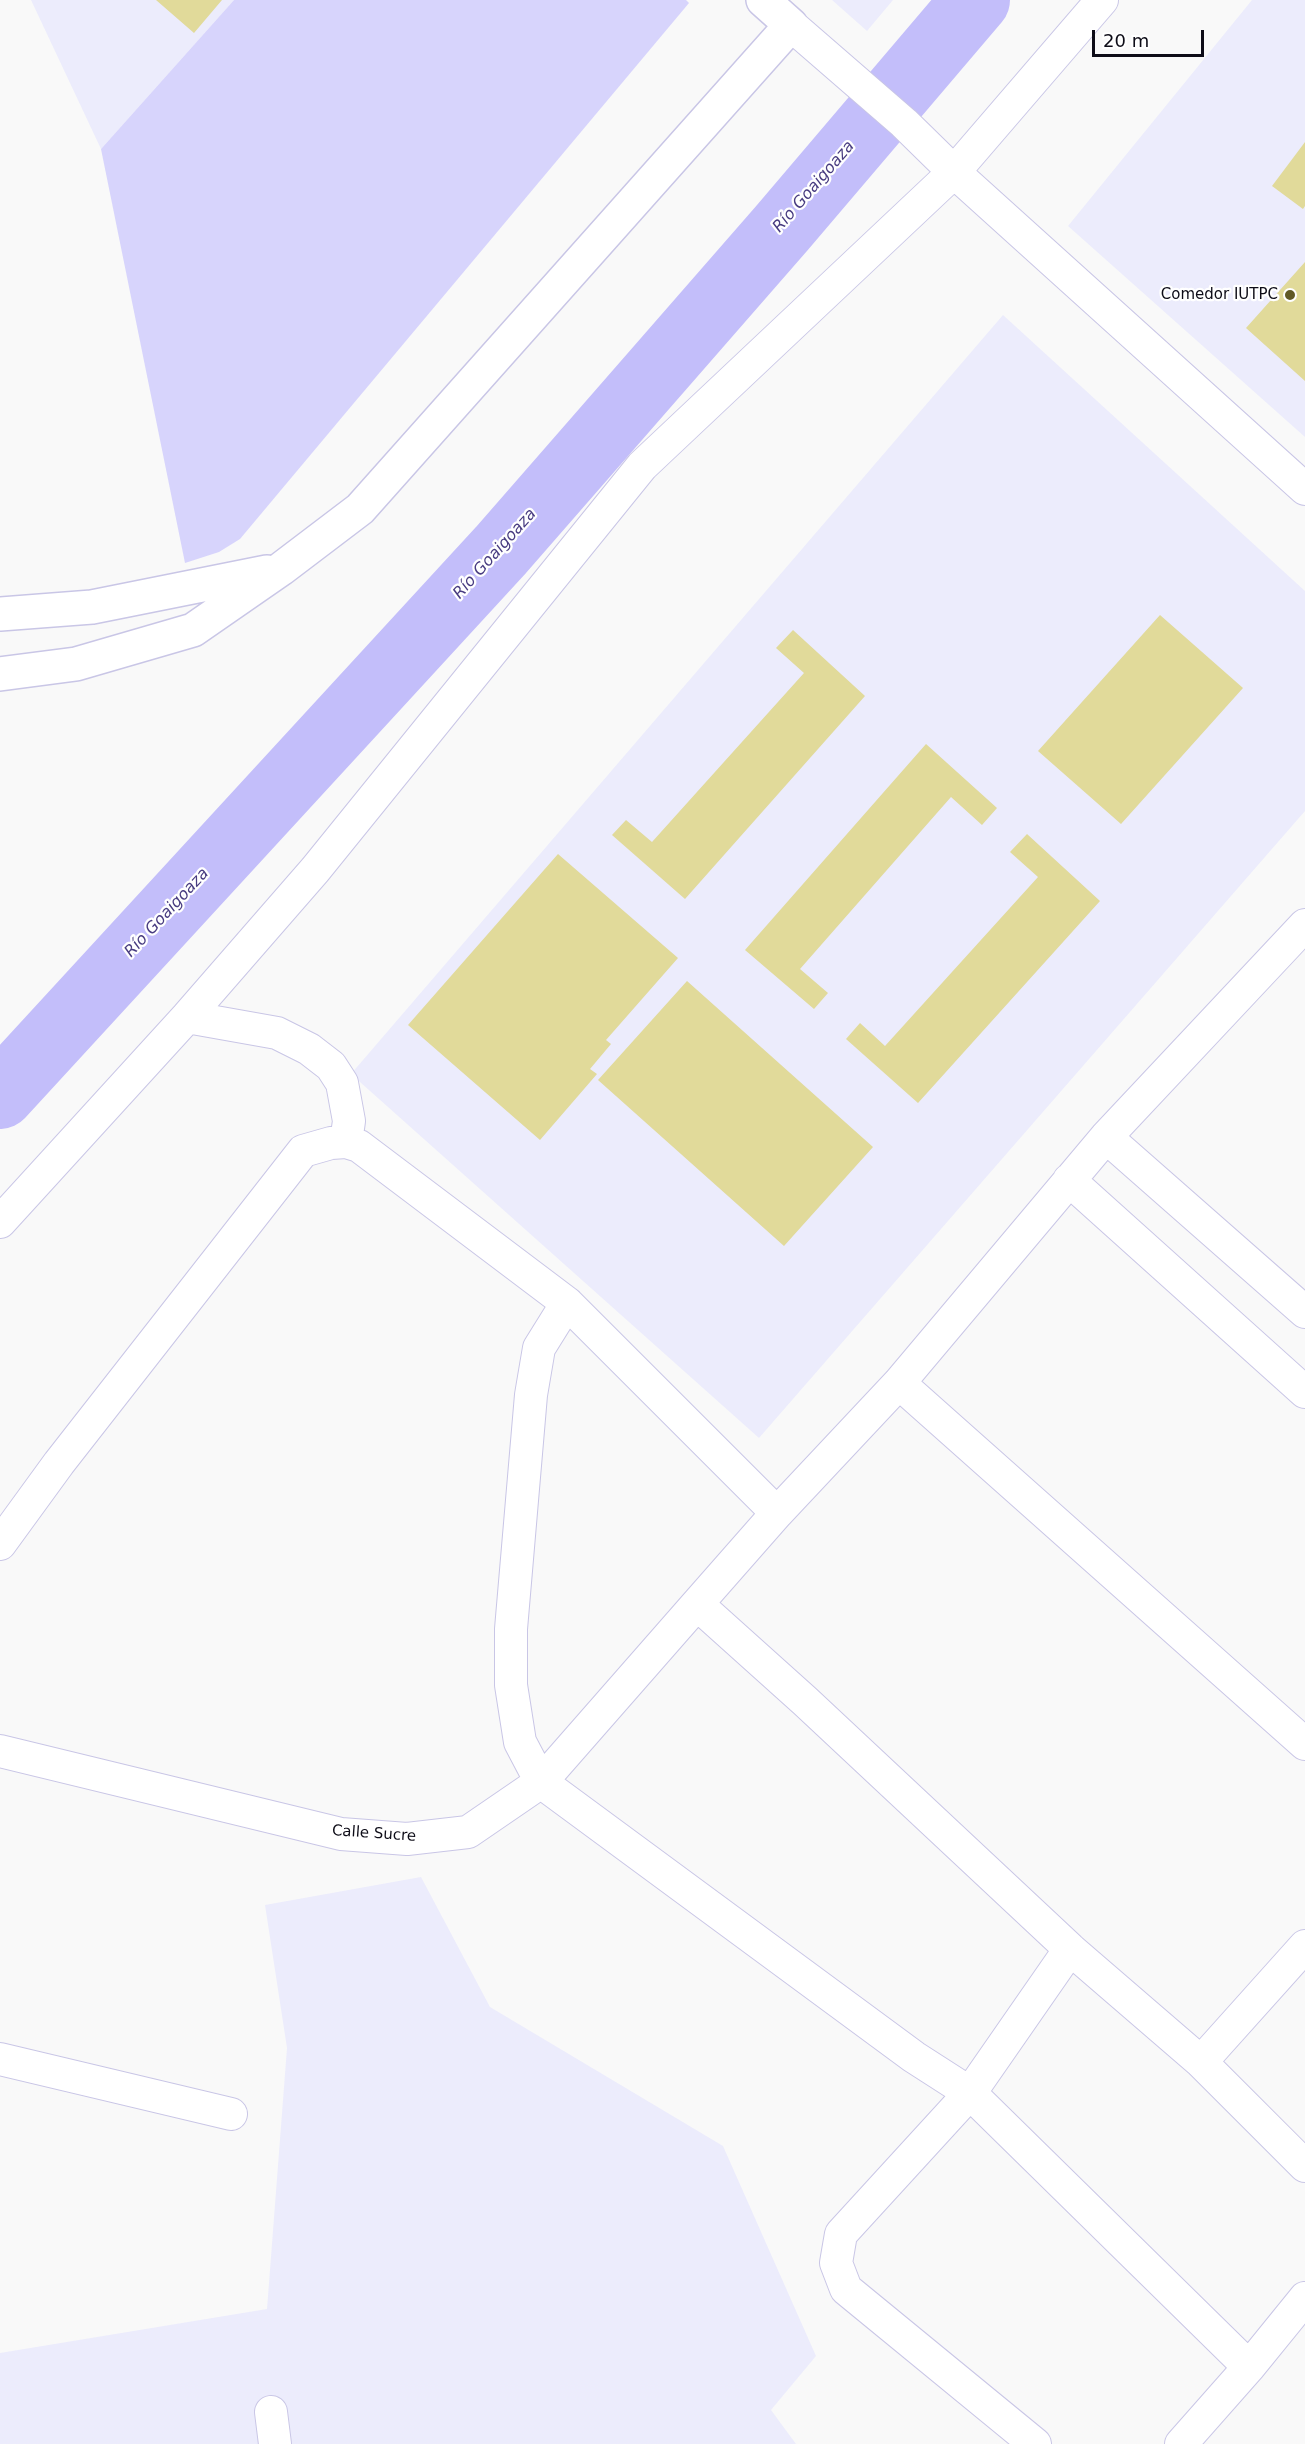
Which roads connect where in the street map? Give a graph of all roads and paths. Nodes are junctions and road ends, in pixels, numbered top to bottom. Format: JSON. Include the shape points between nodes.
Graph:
{"nodes":[{"id":1,"x":764,"y":0,"type":"edge"},
{"id":2,"x":1102,"y":0,"type":"edge"},
{"id":3,"x":795,"y":30,"type":"junction"},
{"id":4,"x":954,"y":172,"type":"junction"},
{"id":5,"x":1305,"y":489,"type":"edge"},
{"id":6,"x":281,"y":569,"type":"junction"},
{"id":7,"x":0,"y":614,"type":"edge"},
{"id":8,"x":0,"y":674,"type":"edge"},
{"id":9,"x":1305,"y":925,"type":"edge"},
{"id":10,"x":187,"y":1017,"type":"junction"},
{"id":11,"x":1106,"y":1137,"type":"junction"},
{"id":12,"x":346,"y":1142,"type":"junction"},
{"id":13,"x":1069,"y":1180,"type":"junction"},
{"id":14,"x":0,"y":1222,"type":"edge"},
{"id":15,"x":567,"y":1303,"type":"junction"},
{"id":16,"x":1305,"y":1312,"type":"edge"},
{"id":17,"x":899,"y":1383,"type":"junction"},
{"id":18,"x":1305,"y":1392,"type":"edge"},
{"id":19,"x":777,"y":1513,"type":"junction"},
{"id":20,"x":0,"y":1544,"type":"edge"},
{"id":21,"x":697,"y":1604,"type":"junction"},
{"id":22,"x":1305,"y":1744,"type":"edge"},
{"id":23,"x":0,"y":1751,"type":"edge"},
{"id":24,"x":541,"y":1782,"type":"junction"},
{"id":25,"x":1305,"y":1946,"type":"edge"},
{"id":26,"x":1070,"y":1949,"type":"junction"},
{"id":27,"x":0,"y":2059,"type":"edge"},
{"id":28,"x":1201,"y":2062,"type":"junction"},
{"id":29,"x":970,"y":2093,"type":"junction"},
{"id":30,"x":231,"y":2115,"type":"dead end"},
{"id":31,"x":1305,"y":2166,"type":"edge"},
{"id":32,"x":1305,"y":2298,"type":"edge"},
{"id":33,"x":1249,"y":2367,"type":"junction"},
{"id":34,"x":271,"y":2412,"type":"dead end"},
{"id":35,"x":275,"y":2444,"type":"edge"},
{"id":36,"x":1035,"y":2444,"type":"edge"},
{"id":37,"x":1181,"y":2444,"type":"edge"}],
"edges":[{"from":1,"to":3,"type":"main road"},
{"from":2,"to":4,"type":"street"},
{"from":3,"to":4,"type":"street","via":[[904,123]]},
{"from":3,"to":6,"type":"main road","via":[[360,509]]},
{"from":4,"to":5,"type":"street"},
{"from":4,"to":10,"type":"street","via":[[642,466],[315,870]]},
{"from":6,"to":7,"type":"main road","via":[[92,607]]},
{"from":6,"to":8,"type":"main road","via":[[193,630],[76,664]]},
{"from":9,"to":11,"type":"street","name":"Calle Sucre"},
{"from":10,"to":12,"type":"street","via":[[277,1033],[309,1048],[342,1083],[349,1121]]},
{"from":10,"to":14,"type":"street"},
{"from":11,"to":13,"type":"street","name":"Calle Sucre"},
{"from":11,"to":16,"type":"street"},
{"from":12,"to":15,"type":"street","via":[[359,1146]]},
{"from":12,"to":20,"type":"street","via":[[303,1152]]},
{"from":13,"to":17,"type":"street","name":"Calle Sucre"},
{"from":13,"to":18,"type":"street"},
{"from":15,"to":19,"type":"street"},
{"from":15,"to":24,"type":"street","via":[[539,1348],[531,1395],[511,1629],[511,1684],[520,1742]]},
{"from":17,"to":19,"type":"street","name":"Calle Sucre"},
{"from":17,"to":22,"type":"street"},
{"from":19,"to":21,"type":"street","name":"Calle Sucre"},
{"from":21,"to":24,"type":"street","name":"Calle Sucre"},
{"from":21,"to":26,"type":"street"},
{"from":23,"to":24,"type":"street","name":"Calle Sucre","via":[[340,1834],[407,1839],[468,1832]]},
{"from":24,"to":29,"type":"street","via":[[914,2057]]},
{"from":25,"to":28,"type":"street"},
{"from":26,"to":28,"type":"street"},
{"from":26,"to":29,"type":"street"},
{"from":27,"to":30,"type":"street"},
{"from":28,"to":31,"type":"street"},
{"from":29,"to":33,"type":"street"},
{"from":29,"to":36,"type":"street","via":[[841,2234],[836,2263],[846,2289]]},
{"from":32,"to":33,"type":"street"},
{"from":33,"to":37,"type":"street"},
{"from":34,"to":35,"type":"street"}]}
